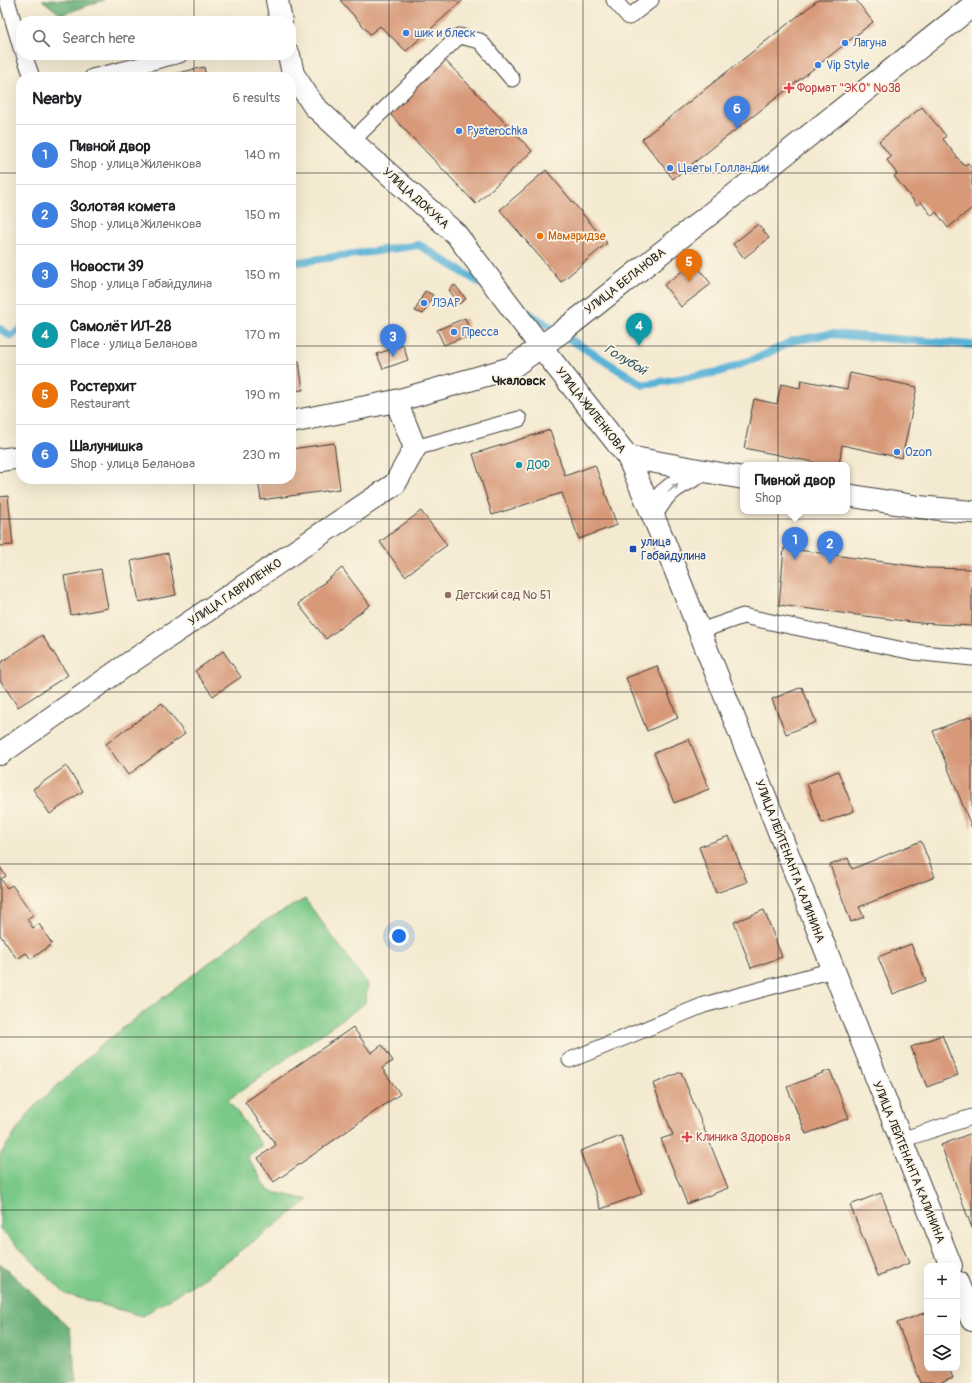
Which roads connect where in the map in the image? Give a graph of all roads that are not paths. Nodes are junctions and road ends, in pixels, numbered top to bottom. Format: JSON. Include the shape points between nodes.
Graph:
{"nodes":[{"id":1,"x":7,"y":0,"type":"edge"},
{"id":2,"x":277,"y":0,"type":"edge"},
{"id":3,"x":614,"y":0,"type":"edge"},
{"id":4,"x":651,"y":0,"type":"edge"},
{"id":5,"x":972,"y":6,"type":"edge"},
{"id":6,"x":280,"y":16,"type":"edge"},
{"id":7,"x":16,"y":31,"type":"edge"},
{"id":8,"x":26,"y":60,"type":"edge"},
{"id":9,"x":160,"y":60,"type":"edge"},
{"id":10,"x":290,"y":60,"type":"edge"},
{"id":11,"x":30,"y":72,"type":"edge"},
{"id":12,"x":112,"y":72,"type":"edge"},
{"id":13,"x":293,"y":72,"type":"edge"},
{"id":14,"x":512,"y":78,"type":"dead end"},
{"id":15,"x":296,"y":79,"type":"edge"},
{"id":16,"x":352,"y":141,"type":"junction"},
{"id":17,"x":541,"y":347,"type":"junction"},
{"id":18,"x":396,"y":401,"type":"junction"},
{"id":19,"x":519,"y":419,"type":"dead end"},
{"id":20,"x":296,"y":421,"type":"edge"},
{"id":21,"x":415,"y":448,"type":"junction"},
{"id":22,"x":628,"y":457,"type":"junction"},
{"id":23,"x":16,"y":458,"type":"edge"},
{"id":24,"x":0,"y":460,"type":"edge"},
{"id":25,"x":701,"y":471,"type":"junction"},
{"id":26,"x":740,"y":478,"type":"edge"},
{"id":27,"x":850,"y":496,"type":"edge"},
{"id":28,"x":972,"y":512,"type":"edge"},
{"id":29,"x":652,"y":513,"type":"junction"},
{"id":30,"x":700,"y":631,"type":"junction"},
{"id":31,"x":972,"y":658,"type":"edge"},
{"id":32,"x":0,"y":754,"type":"edge"},
{"id":33,"x":833,"y":970,"type":"junction"},
{"id":34,"x":570,"y":1060,"type":"dead end"},
{"id":35,"x":972,"y":1116,"type":"edge"},
{"id":36,"x":901,"y":1140,"type":"junction"},
{"id":37,"x":950,"y":1263,"type":"edge"},
{"id":38,"x":960,"y":1290,"type":"edge"},
{"id":39,"x":972,"y":1320,"type":"edge"}],
"edges":[{"from":1,"to":7,"type":"lane"},
{"from":2,"to":6,"type":"street"},
{"from":3,"to":4,"type":"lane","via":[[629,17]]},
{"from":5,"to":17,"type":"street","name":"УЛИЦА БЕЛАНОВА"},
{"from":8,"to":11,"type":"lane"},
{"from":9,"to":12,"type":"lane"},
{"from":10,"to":13,"type":"street","name":"УЛИЦА ДОКУКА"},
{"from":14,"to":16,"type":"lane","via":[[480,41],[459,36]]},
{"from":15,"to":16,"type":"street","name":"УЛИЦА ДОКУКА","via":[[314,106]]},
{"from":16,"to":17,"type":"street","name":"УЛИЦА ДОКУКА","via":[[456,234]]},
{"from":17,"to":18,"type":"street","via":[[511,368]]},
{"from":17,"to":22,"type":"street","name":"УЛИЦА ЖИЛЕНКОВА"},
{"from":18,"to":20,"type":"street"},
{"from":18,"to":21,"type":"street"},
{"from":19,"to":21,"type":"lane"},
{"from":21,"to":32,"type":"street","name":"УЛИЦА ГАВРИЛЕНКО","via":[[395,484],[128,664]]},
{"from":22,"to":25,"type":"street","name":"УЛИЦА ЖИЛЕНКОВА"},
{"from":22,"to":29,"type":"street","name":"УЛИЦА ЛЕЙТЕНАНТА КАЛИНИНА"},
{"from":23,"to":24,"type":"street"},
{"from":25,"to":26,"type":"street","name":"УЛИЦА ЖИЛЕНКОВА"},
{"from":29,"to":25,"type":"street","one_way":true,"via":[[664,495]]},
{"from":27,"to":28,"type":"street","via":[[919,507]]},
{"from":29,"to":30,"type":"street","name":"УЛИЦА ЛЕЙТЕНАНТА КАЛИНИНА"},
{"from":30,"to":31,"type":"lane","via":[[743,616],[913,652]]},
{"from":30,"to":33,"type":"street","name":"УЛИЦА ЛЕЙТЕНАНТА КАЛИНИНА"},
{"from":33,"to":34,"type":"lane","via":[[704,1005]]},
{"from":33,"to":36,"type":"street","name":"УЛИЦА ЛЕЙТЕНАНТА КАЛИНИНА"},
{"from":35,"to":36,"type":"lane"},
{"from":36,"to":37,"type":"street","name":"УЛИЦА ЛЕЙТЕНАНТА КАЛИНИНА"},
{"from":38,"to":39,"type":"street"}]}
